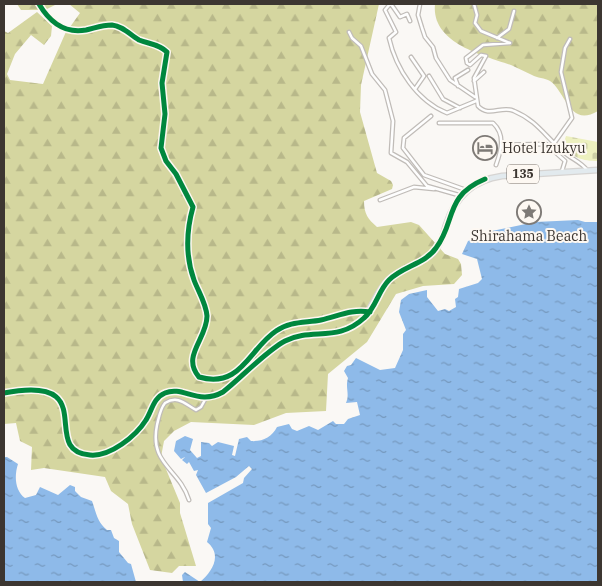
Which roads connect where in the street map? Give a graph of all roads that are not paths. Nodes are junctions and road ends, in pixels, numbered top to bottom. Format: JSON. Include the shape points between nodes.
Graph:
{"nodes":[{"id":1,"x":39,"y":4,"type":"edge"},
{"id":2,"x":390,"y":4,"type":"edge"},
{"id":3,"x":420,"y":4,"type":"edge"},
{"id":4,"x":474,"y":4,"type":"edge"},
{"id":5,"x":514,"y":11,"type":"dead end"},
{"id":6,"x":410,"y":21,"type":"dead end"},
{"id":7,"x":349,"y":32,"type":"dead end"},
{"id":8,"x":497,"y":38,"type":"junction"},
{"id":9,"x":570,"y":39,"type":"dead end"},
{"id":10,"x":411,"y":57,"type":"dead end"},
{"id":11,"x":468,"y":70,"type":"dead end"},
{"id":12,"x":484,"y":72,"type":"dead end"},
{"id":13,"x":429,"y":76,"type":"dead end"},
{"id":14,"x":473,"y":82,"type":"junction"},
{"id":15,"x":458,"y":86,"type":"junction"},
{"id":16,"x":415,"y":89,"type":"junction"},
{"id":17,"x":475,"y":97,"type":"junction"},
{"id":18,"x":476,"y":101,"type":"junction"},
{"id":19,"x":460,"y":108,"type":"junction"},
{"id":20,"x":431,"y":116,"type":"dead end"},
{"id":21,"x":439,"y":124,"type":"dead end"},
{"id":22,"x":555,"y":142,"type":"junction"},
{"id":23,"x":502,"y":145,"type":"junction"},
{"id":24,"x":496,"y":165,"type":"dead end"},
{"id":25,"x":598,"y":170,"type":"edge"},
{"id":26,"x":588,"y":171,"type":"junction"},
{"id":27,"x":562,"y":172,"type":"junction"},
{"id":28,"x":435,"y":189,"type":"junction"},
{"id":29,"x":466,"y":190,"type":"junction"},
{"id":30,"x":462,"y":196,"type":"junction"},
{"id":31,"x":380,"y":200,"type":"dead end"},
{"id":32,"x":370,"y":312,"type":"junction"},
{"id":33,"x":4,"y":392,"type":"edge"},
{"id":34,"x":206,"y":398,"type":"junction"},
{"id":35,"x":190,"y":500,"type":"dead end"}],
"edges":[{"from":1,"to":32,"type":"street","via":[[47,18],[57,26],[85,30],[101,25],[114,26],[138,39],[161,46],[167,52],[162,83],[165,114],[161,148],[193,207],[186,235],[187,252],[207,315],[192,359],[194,372],[199,377],[217,379],[231,376],[284,326],[322,320],[347,311]]},
{"from":2,"to":6,"type":"street","via":[[400,17],[407,14]]},
{"from":2,"to":16,"type":"street","via":[[385,10],[396,32],[389,38],[390,43],[397,63]]},
{"from":3,"to":15,"type":"street","via":[[418,15],[425,37],[449,78]]},
{"from":4,"to":8,"type":"street","via":[[476,27]]},
{"from":5,"to":8,"type":"street","via":[[509,29]]},
{"from":7,"to":28,"type":"street","via":[[362,46],[372,74],[385,90],[392,121],[391,152],[407,162],[425,185]]},
{"from":8,"to":14,"type":"street","via":[[510,44],[483,45],[466,58],[470,65],[481,55],[486,56]]},
{"from":9,"to":22,"type":"street","via":[[564,48],[561,72],[572,118]]},
{"from":10,"to":16,"type":"street","via":[[424,76]]},
{"from":11,"to":15,"type":"street","via":[[455,78]]},
{"from":12,"to":14,"type":"street"},
{"from":13,"to":19,"type":"street","via":[[442,99]]},
{"from":14,"to":17,"type":"street"},
{"from":15,"to":17,"type":"street"},
{"from":16,"to":19,"type":"street","via":[[444,112]]},
{"from":17,"to":18,"type":"street"},
{"from":18,"to":19,"type":"street"},
{"from":18,"to":22,"type":"street","via":[[480,109],[488,112],[515,111],[537,124]]},
{"from":20,"to":29,"type":"street","via":[[404,138],[403,148],[424,175]]},
{"from":21,"to":23,"type":"street","via":[[490,122],[497,127]]},
{"from":22,"to":26,"type":"street"},
{"from":23,"to":24,"type":"street"},
{"from":23,"to":27,"type":"street","via":[[546,144],[565,161]]},
{"from":25,"to":26,"type":"highway","number":"135"},
{"from":26,"to":27,"type":"highway","number":"135"},
{"from":27,"to":29,"type":"highway","number":"135","via":[[492,177]]},
{"from":28,"to":30,"type":"street"},
{"from":28,"to":31,"type":"street","via":[[414,187]]},
{"from":29,"to":30,"type":"highway","number":"135"},
{"from":30,"to":32,"type":"highway","number":"135","via":[[452,210],[437,248],[388,281]]},
{"from":32,"to":34,"type":"highway","number":"135","via":[[342,332],[297,337],[284,342],[224,392]]},
{"from":33,"to":34,"type":"highway","via":[[33,388],[56,395],[63,406],[68,442],[77,451],[91,455],[110,451],[134,434],[162,394],[177,391]]},
{"from":34,"to":35,"type":"street","via":[[196,410],[181,400],[165,403],[154,442],[159,456]]}]}
